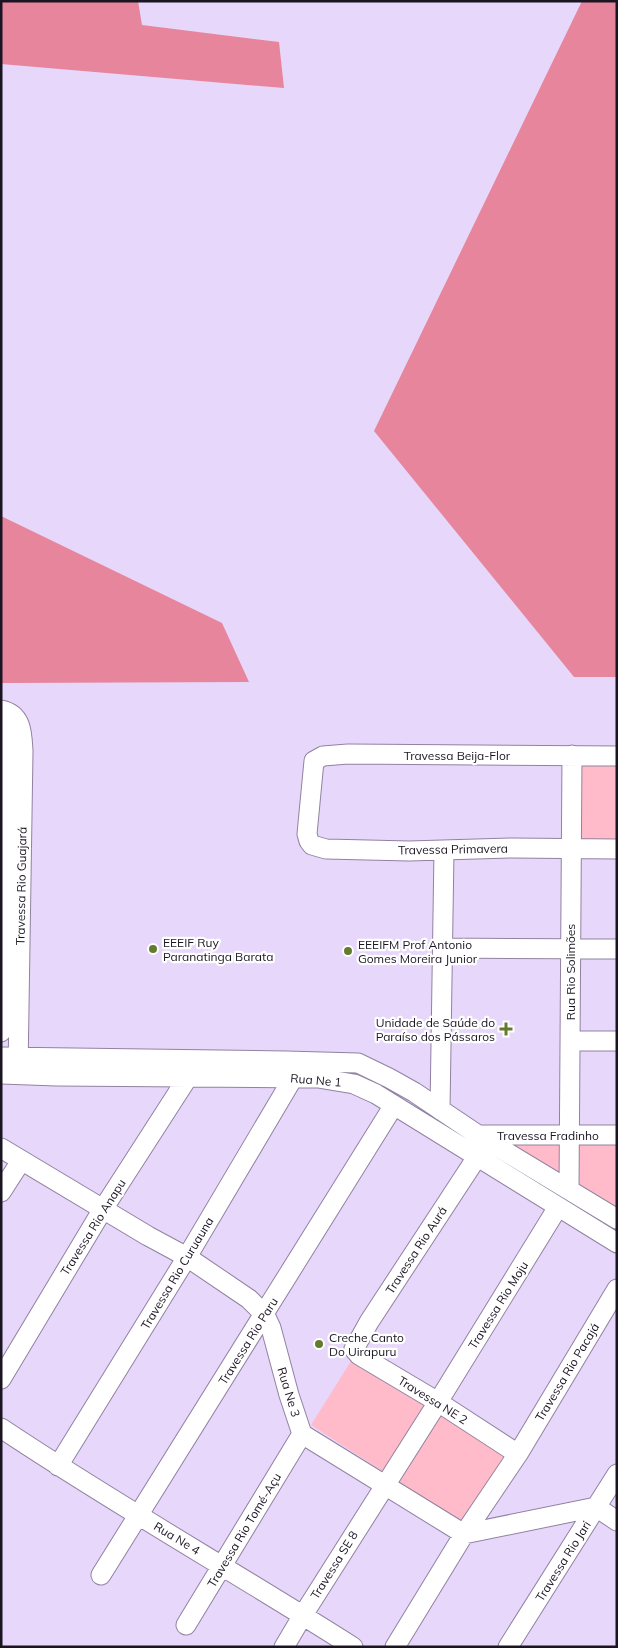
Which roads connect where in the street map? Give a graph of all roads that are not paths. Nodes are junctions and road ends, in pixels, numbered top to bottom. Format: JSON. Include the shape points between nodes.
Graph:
{"nodes":[{"id":1,"x":1,"y":711,"type":"edge"},
{"id":2,"x":572,"y":755,"type":"junction"},
{"id":3,"x":617,"y":756,"type":"edge"},
{"id":4,"x":10,"y":793,"type":"edge"},
{"id":5,"x":308,"y":823,"type":"joint"},
{"id":6,"x":617,"y":849,"type":"edge"},
{"id":7,"x":444,"y":850,"type":"junction"},
{"id":8,"x":571,"y":850,"type":"junction"},
{"id":9,"x":8,"y":883,"type":"edge"},
{"id":10,"x":442,"y":948,"type":"junction"},
{"id":11,"x":617,"y":949,"type":"edge"},
{"id":12,"x":571,"y":950,"type":"junction"},
{"id":13,"x":8,"y":953,"type":"edge"},
{"id":14,"x":1,"y":1032,"type":"edge"},
{"id":15,"x":570,"y":1041,"type":"junction"},
{"id":16,"x":617,"y":1041,"type":"edge"},
{"id":17,"x":10,"y":1066,"type":"edge"},
{"id":18,"x":188,"y":1077,"type":"junction"},
{"id":19,"x":292,"y":1078,"type":"junction"},
{"id":20,"x":417,"y":1094,"type":"junction"},
{"id":21,"x":400,"y":1109,"type":"junction"},
{"id":22,"x":440,"y":1110,"type":"junction"},
{"id":23,"x":570,"y":1134,"type":"junction"},
{"id":24,"x":478,"y":1135,"type":"junction"},
{"id":25,"x":617,"y":1135,"type":"edge"},
{"id":26,"x":1,"y":1148,"type":"edge"},
{"id":27,"x":477,"y":1156,"type":"junction"},
{"id":28,"x":21,"y":1161,"type":"junction"},
{"id":29,"x":569,"y":1190,"type":"junction"},
{"id":30,"x":1,"y":1192,"type":"edge"},
{"id":31,"x":558,"y":1207,"type":"junction"},
{"id":32,"x":103,"y":1209,"type":"junction"},
{"id":33,"x":617,"y":1219,"type":"edge"},
{"id":34,"x":617,"y":1243,"type":"edge"},
{"id":35,"x":187,"y":1257,"type":"junction"},
{"id":36,"x":617,"y":1289,"type":"edge"},
{"id":37,"x":265,"y":1314,"type":"junction"},
{"id":38,"x":356,"y":1345,"type":"joint"},
{"id":39,"x":1,"y":1379,"type":"edge"},
{"id":40,"x":438,"y":1402,"type":"junction"},
{"id":41,"x":1,"y":1428,"type":"edge"},
{"id":42,"x":302,"y":1434,"type":"junction"},
{"id":43,"x":518,"y":1454,"type":"junction"},
{"id":44,"x":58,"y":1466,"type":"junction"},
{"id":45,"x":617,"y":1474,"type":"edge"},
{"id":46,"x":385,"y":1485,"type":"junction"},
{"id":47,"x":596,"y":1507,"type":"junction"},
{"id":48,"x":139,"y":1515,"type":"junction"},
{"id":49,"x":617,"y":1521,"type":"edge"},
{"id":50,"x":464,"y":1534,"type":"junction"},
{"id":51,"x":223,"y":1565,"type":"junction"},
{"id":52,"x":101,"y":1575,"type":"dead end"},
{"id":53,"x":303,"y":1615,"type":"junction"},
{"id":54,"x":186,"y":1625,"type":"dead end"},
{"id":55,"x":284,"y":1647,"type":"edge"},
{"id":56,"x":354,"y":1647,"type":"edge"},
{"id":57,"x":395,"y":1647,"type":"edge"},
{"id":58,"x":508,"y":1647,"type":"edge"}],
"edges":[{"from":1,"to":4,"type":"street","name":"Travessa Rio Guajará","via":[[7,725]]},
{"from":2,"to":3,"type":"street","name":"Travessa Beija-Flor"},
{"from":2,"to":5,"type":"street","name":"Travessa Beija-Flor","via":[[323,756],[314,761]]},
{"from":2,"to":8,"type":"street","name":"Rua Rio Solimões"},
{"from":4,"to":9,"type":"street","name":"Travessa Rio Guajará"},
{"from":5,"to":7,"type":"street","name":"Travessa Primavera","via":[[309,841],[326,849]]},
{"from":6,"to":8,"type":"street","name":"Travessa Primavera"},
{"from":7,"to":8,"type":"street","name":"Travessa Primavera"},
{"from":7,"to":10,"type":"street"},
{"from":8,"to":12,"type":"street","name":"Rua Rio Solimões"},
{"from":9,"to":13,"type":"street","name":"Travessa Rio Guajará"},
{"from":10,"to":12,"type":"street"},
{"from":10,"to":22,"type":"street"},
{"from":11,"to":12,"type":"street"},
{"from":12,"to":15,"type":"street","name":"Rua Rio Solimões"},
{"from":13,"to":14,"type":"street","name":"Travessa Rio Guajará"},
{"from":13,"to":17,"type":"street","name":"Travessa Rio Guajará"},
{"from":15,"to":16,"type":"street"},
{"from":15,"to":23,"type":"street","name":"Rua Rio Solimões"},
{"from":17,"to":18,"type":"street","name":"Rua Ne 1"},
{"from":17,"to":20,"type":"street","name":"Rua Ne 1","via":[[286,1061],[358,1063]]},
{"from":18,"to":19,"type":"street","name":"Rua Ne 1"},
{"from":18,"to":32,"type":"street","name":"Travessa Rio Anapu"},
{"from":19,"to":21,"type":"street","name":"Rua Ne 1","via":[[318,1078],[354,1084]]},
{"from":19,"to":35,"type":"street","name":"Travessa Rio Curuauna"},
{"from":20,"to":21,"type":"street","name":"Travessa Rio Paru"},
{"from":20,"to":22,"type":"street","name":"Rua Ne 1"},
{"from":21,"to":27,"type":"street","name":"Rua Ne 1"},
{"from":21,"to":37,"type":"street","name":"Travessa Rio Paru"},
{"from":22,"to":24,"type":"street","name":"Rua Ne 1"},
{"from":23,"to":24,"type":"street","name":"Travessa Fradinho"},
{"from":23,"to":25,"type":"street","name":"Travessa Fradinho"},
{"from":23,"to":29,"type":"street","name":"Rua Rio Solimões"},
{"from":24,"to":29,"type":"street","name":"Rua Ne 1"},
{"from":26,"to":28,"type":"street","name":"Rua Ne 3"},
{"from":27,"to":31,"type":"street","name":"Rua Ne 1"},
{"from":27,"to":38,"type":"street","name":"Travessa Rio Aurá"},
{"from":28,"to":30,"type":"street"},
{"from":28,"to":32,"type":"street","name":"Rua Ne 3"},
{"from":29,"to":33,"type":"street","name":"Rua Ne 1"},
{"from":31,"to":34,"type":"street","name":"Rua Ne 1"},
{"from":31,"to":40,"type":"street","name":"Travessa Rio Moju"},
{"from":32,"to":35,"type":"street","name":"Rua Ne 3"},
{"from":32,"to":39,"type":"street","name":"Travessa Rio Anapu"},
{"from":35,"to":37,"type":"street","name":"Rua Ne 3","via":[[249,1299]]},
{"from":35,"to":44,"type":"street","name":"Travessa Rio Curuauna"},
{"from":36,"to":43,"type":"street","name":"Travessa Rio Pacajá"},
{"from":37,"to":42,"type":"street","name":"Rua Ne 3"},
{"from":37,"to":48,"type":"street","name":"Travessa Rio Paru"},
{"from":38,"to":40,"type":"street","name":"Travessa NE 2","via":[[355,1353]]},
{"from":40,"to":43,"type":"street","name":"Travessa NE 2"},
{"from":40,"to":46,"type":"street","name":"Travessa Rio Moju"},
{"from":41,"to":44,"type":"street","name":"Rua Ne 4"},
{"from":42,"to":46,"type":"street","name":"Rua Ne 3"},
{"from":42,"to":51,"type":"street","name":"Travessa Rio Tomé-Açu"},
{"from":43,"to":50,"type":"street","name":"Travessa Rio Pacajá"},
{"from":44,"to":48,"type":"street","name":"Rua Ne 4"},
{"from":45,"to":47,"type":"street","name":"Travessa Rio Jari"},
{"from":46,"to":50,"type":"street","name":"Rua Ne 3"},
{"from":46,"to":53,"type":"street","name":"Travessa SE 8"},
{"from":47,"to":49,"type":"street"},
{"from":47,"to":50,"type":"street"},
{"from":47,"to":58,"type":"street","name":"Travessa Rio Jari"},
{"from":48,"to":51,"type":"street","name":"Rua Ne 4"},
{"from":48,"to":52,"type":"street","name":"Travessa Rio Paru"},
{"from":50,"to":57,"type":"street","name":"Travessa Rio Pacajá"},
{"from":51,"to":53,"type":"street","name":"Rua Ne 4"},
{"from":51,"to":54,"type":"street","name":"Travessa Rio Tomé-Açu"},
{"from":53,"to":55,"type":"street","name":"Travessa SE 8"},
{"from":53,"to":56,"type":"street","name":"Rua Ne 4"}]}
